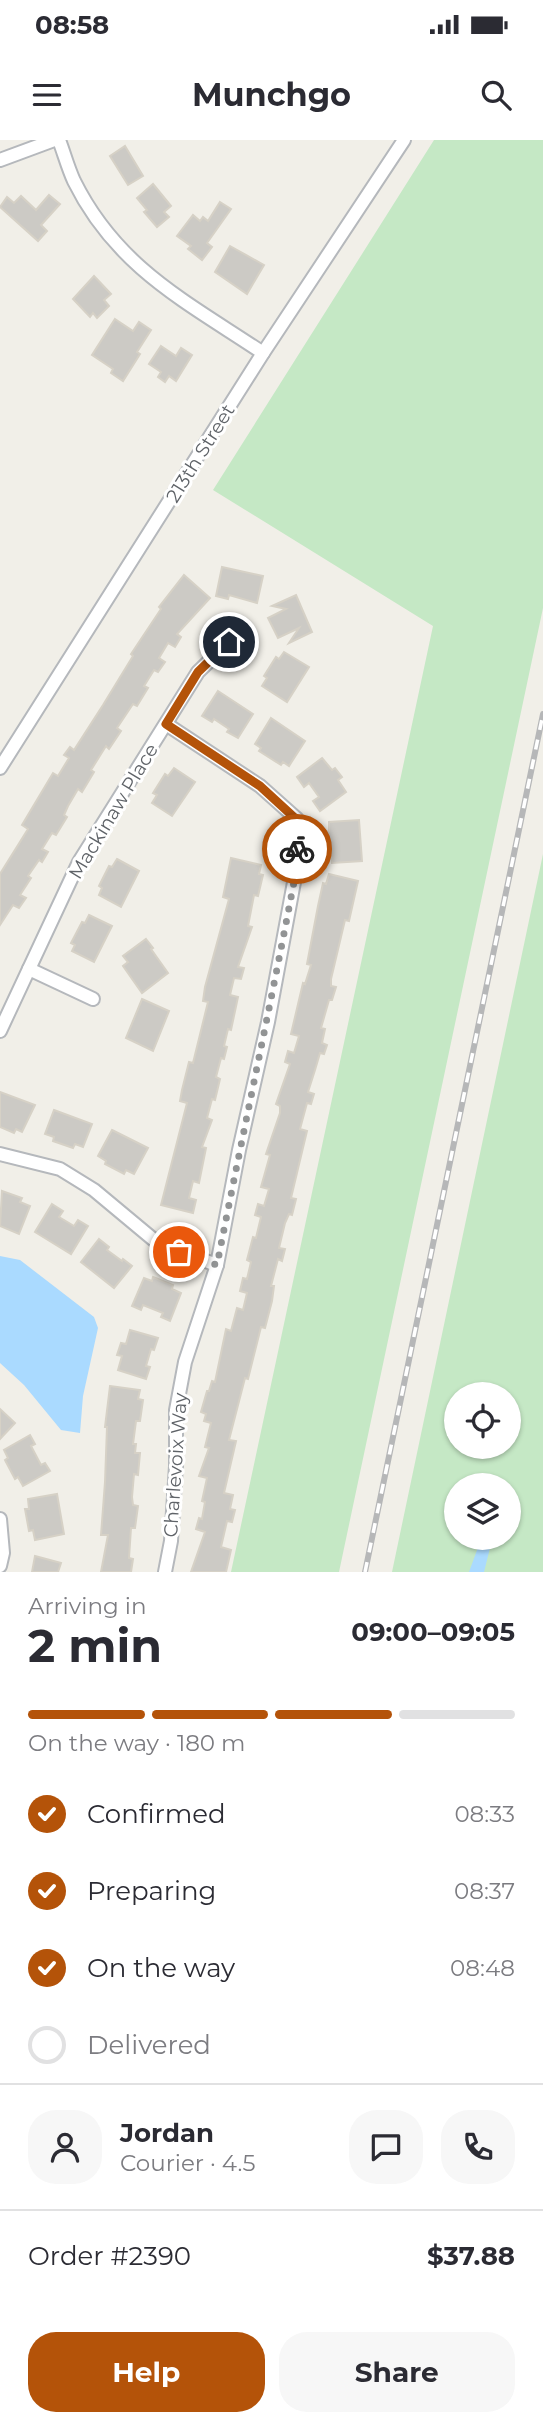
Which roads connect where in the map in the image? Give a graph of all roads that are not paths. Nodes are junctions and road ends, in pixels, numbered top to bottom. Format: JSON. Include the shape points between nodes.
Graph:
{"nodes":[{"id":1,"x":54,"y":140,"type":"edge"},
{"id":2,"x":59,"y":140,"type":"edge"},
{"id":3,"x":404,"y":140,"type":"edge"},
{"id":4,"x":0,"y":159,"type":"edge"},
{"id":5,"x":263,"y":353,"type":"junction"},
{"id":6,"x":229,"y":642,"type":"dead end"},
{"id":7,"x":166,"y":724,"type":"junction"},
{"id":8,"x":0,"y":768,"type":"edge"},
{"id":9,"x":29,"y":969,"type":"junction"},
{"id":10,"x":93,"y":999,"type":"dead end"},
{"id":11,"x":0,"y":1031,"type":"edge"},
{"id":12,"x":0,"y":1154,"type":"edge"},
{"id":13,"x":217,"y":1265,"type":"junction"},
{"id":14,"x":0,"y":1519,"type":"edge"},
{"id":15,"x":0,"y":1566,"type":"edge"},
{"id":16,"x":165,"y":1572,"type":"edge"}],
"edges":[{"from":1,"to":4,"type":"street"},
{"from":2,"to":5,"type":"street","via":[[89,206],[130,258],[189,306]]},
{"from":3,"to":5,"type":"street","name":"213th Street"},
{"from":5,"to":8,"type":"street","name":"213th Street"},
{"from":6,"to":7,"type":"street","name":"Mackinaw Place","via":[[198,672]]},
{"from":7,"to":9,"type":"street","name":"Mackinaw Place","via":[[79,862]]},
{"from":7,"to":13,"type":"street","name":"Charlevoix Way","via":[[260,786],[297,820],[297,866]]},
{"from":9,"to":10,"type":"street"},
{"from":9,"to":11,"type":"street","name":"Mackinaw Place"},
{"from":12,"to":13,"type":"street","via":[[61,1169],[160,1245]]},
{"from":13,"to":16,"type":"street","name":"Charlevoix Way","via":[[185,1362],[176,1410],[171,1541]]},
{"from":14,"to":15,"type":"street"}]}
